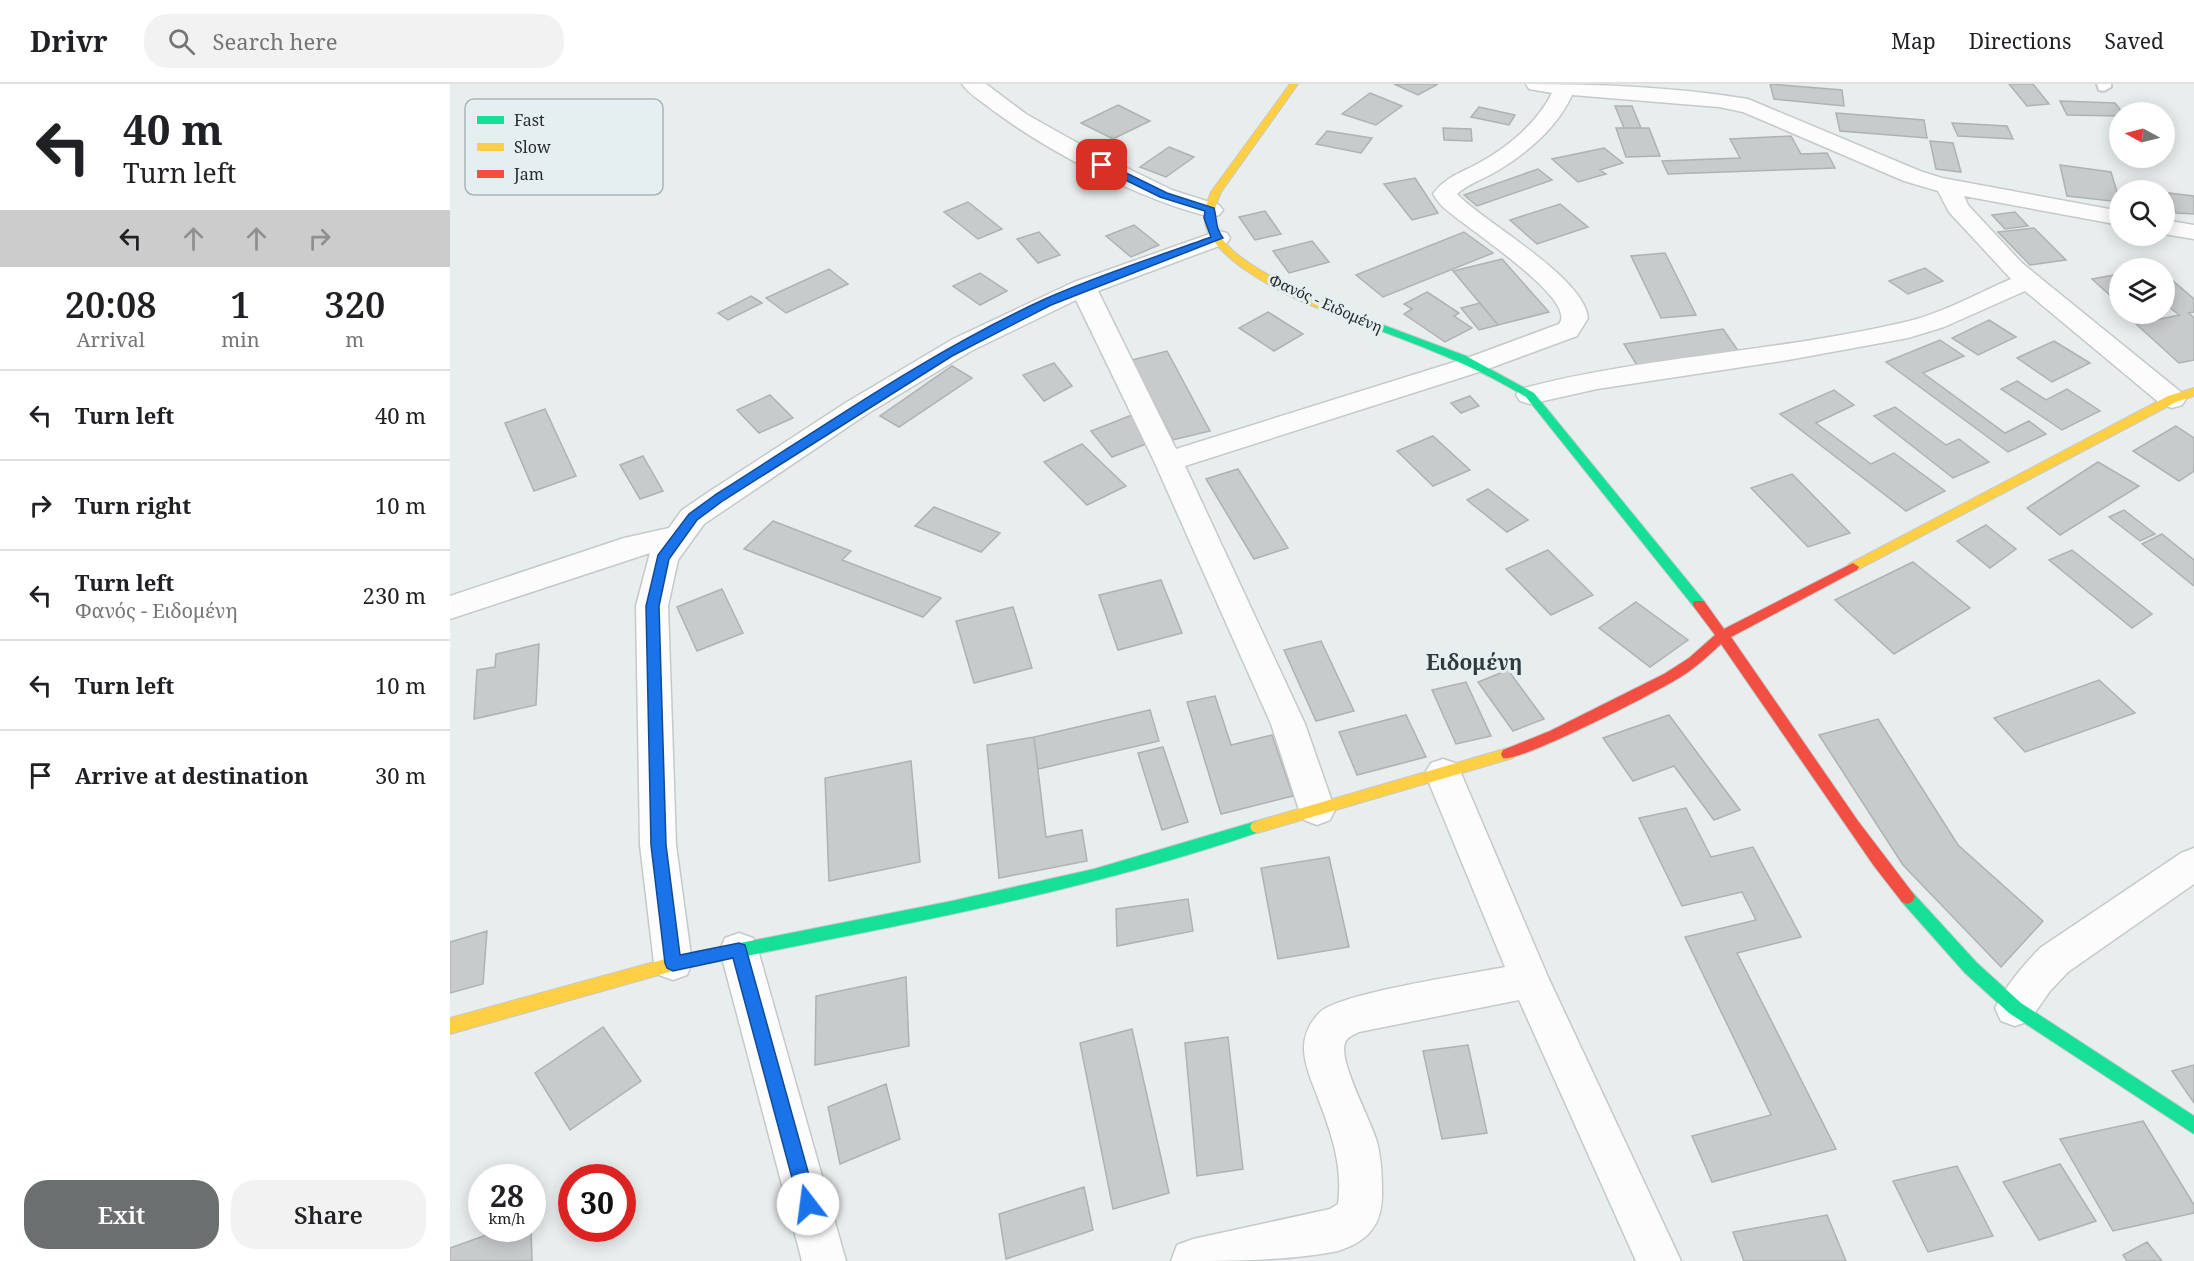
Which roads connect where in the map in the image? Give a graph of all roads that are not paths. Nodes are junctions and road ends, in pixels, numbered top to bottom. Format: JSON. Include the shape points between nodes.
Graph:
{"nodes":[{"id":1,"x":973,"y":84,"type":"edge"},
{"id":2,"x":1293,"y":84,"type":"edge"},
{"id":3,"x":1537,"y":84,"type":"edge"},
{"id":4,"x":1565,"y":88,"type":"junction"},
{"id":5,"x":1729,"y":94,"type":"edge"},
{"id":6,"x":1948,"y":186,"type":"junction"},
{"id":7,"x":2109,"y":216,"type":"edge"},
{"id":8,"x":1214,"y":224,"type":"junction"},
{"id":9,"x":2175,"y":228,"type":"edge"},
{"id":10,"x":2194,"y":232,"type":"edge"},
{"id":11,"x":2026,"y":281,"type":"junction"},
{"id":12,"x":1083,"y":287,"type":"junction"},
{"id":13,"x":1476,"y":364,"type":"junction"},
{"id":14,"x":1520,"y":388,"type":"junction"},
{"id":15,"x":2183,"y":396,"type":"edge"},
{"id":16,"x":1168,"y":461,"type":"junction"},
{"id":17,"x":677,"y":537,"type":"junction"},
{"id":18,"x":450,"y":608,"type":"edge"},
{"id":19,"x":1722,"y":636,"type":"junction"},
{"id":20,"x":1443,"y":773,"type":"junction"},
{"id":21,"x":1317,"y":810,"type":"junction"},
{"id":22,"x":2194,"y":864,"type":"edge"},
{"id":23,"x":739,"y":950,"type":"junction"},
{"id":24,"x":673,"y":963,"type":"junction"},
{"id":25,"x":1530,"y":980,"type":"junction"},
{"id":26,"x":2015,"y":1008,"type":"junction"},
{"id":27,"x":450,"y":1026,"type":"edge"},
{"id":28,"x":2194,"y":1126,"type":"edge"},
{"id":29,"x":824,"y":1261,"type":"edge"},
{"id":30,"x":1192,"y":1261,"type":"edge"},
{"id":31,"x":1659,"y":1261,"type":"edge"}],
"edges":[{"from":1,"to":8,"type":"street","via":[[1018,119]]},
{"from":2,"to":8,"type":"street","via":[[1222,183],[1212,202]]},
{"from":3,"to":4,"type":"street"},
{"from":4,"to":5,"type":"street"},
{"from":4,"to":13,"type":"street","via":[[1554,110],[1517,147],[1445,194],[1522,256],[1569,301],[1575,312],[1575,321],[1568,330]]},
{"from":5,"to":6,"type":"street","via":[[1912,176]]},
{"from":6,"to":7,"type":"street"},
{"from":6,"to":11,"type":"street","via":[[1957,207]]},
{"from":8,"to":12,"type":"street"},
{"from":8,"to":13,"type":"street","name":"Φανός - Ειδομένη","via":[[1230,252],[1267,278],[1305,297]]},
{"from":9,"to":10,"type":"street"},
{"from":11,"to":14,"type":"street","via":[[1908,330],[1597,381]]},
{"from":11,"to":15,"type":"street"},
{"from":12,"to":16,"type":"street"},
{"from":12,"to":17,"type":"street","via":[[998,326],[874,398],[693,517]]},
{"from":13,"to":14,"type":"street","name":"Φανός - Ειδομένη"},
{"from":13,"to":16,"type":"street"},
{"from":14,"to":19,"type":"street"},
{"from":15,"to":19,"type":"street"},
{"from":16,"to":21,"type":"street","via":[[1288,724]]},
{"from":17,"to":18,"type":"street","via":[[634,546]]},
{"from":17,"to":24,"type":"street","via":[[663,558],[652,606],[658,845]]},
{"from":19,"to":20,"type":"street","via":[[1694,662],[1621,704],[1509,754]]},
{"from":19,"to":26,"type":"street","via":[[1928,925]]},
{"from":20,"to":21,"type":"street"},
{"from":20,"to":25,"type":"street"},
{"from":21,"to":23,"type":"street","via":[[1012,896]]},
{"from":22,"to":26,"type":"street","via":[[2054,960]]},
{"from":23,"to":24,"type":"street"},
{"from":23,"to":29,"type":"street"},
{"from":24,"to":27,"type":"street"},
{"from":25,"to":30,"type":"street","via":[[1352,1015],[1335,1024],[1327,1035],[1324,1060],[1360,1160],[1361,1207],[1354,1220],[1337,1230]]},
{"from":25,"to":31,"type":"street"},
{"from":26,"to":28,"type":"street"}]}
